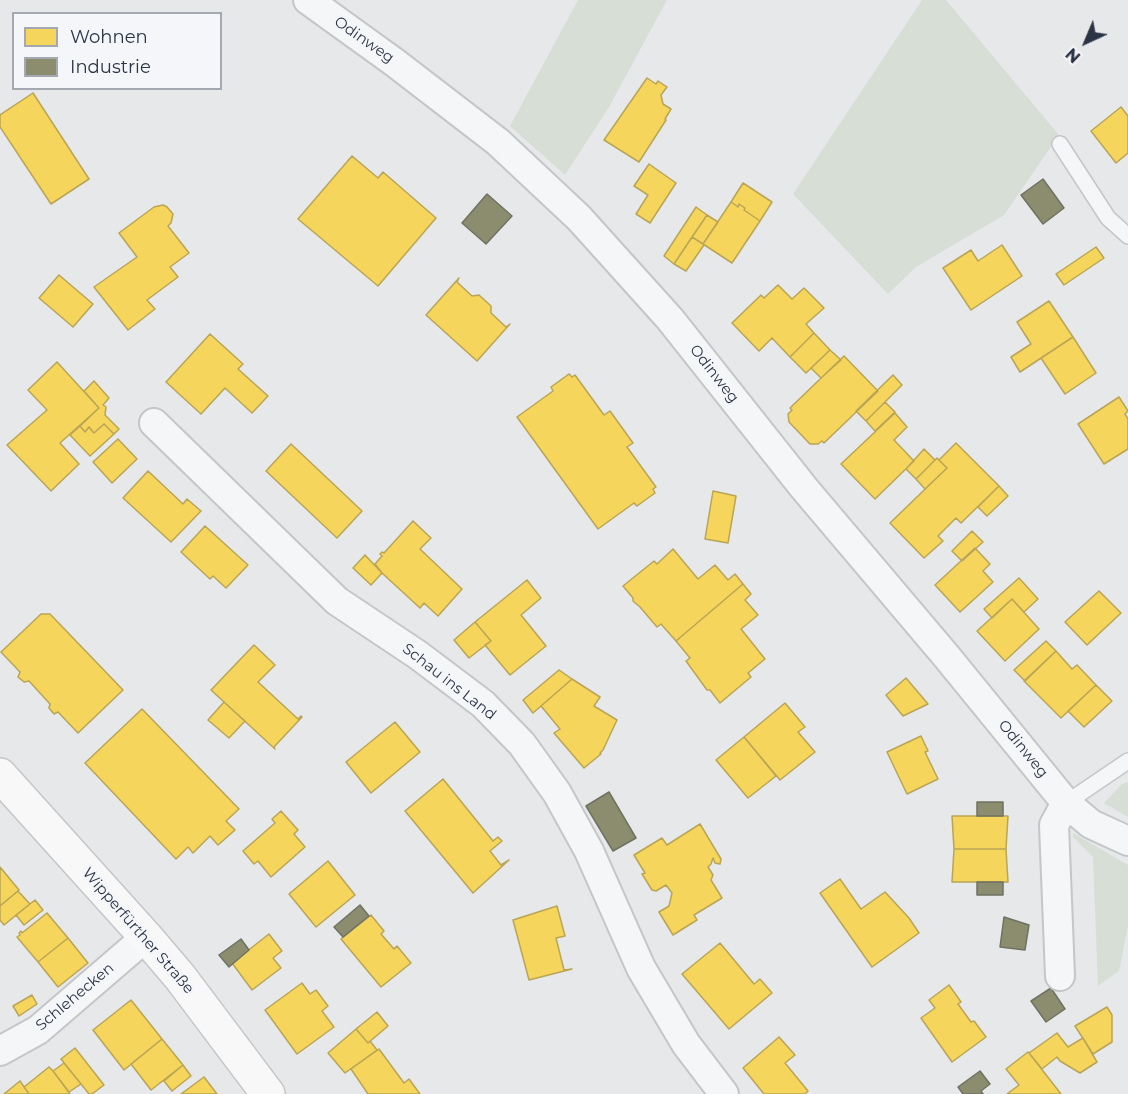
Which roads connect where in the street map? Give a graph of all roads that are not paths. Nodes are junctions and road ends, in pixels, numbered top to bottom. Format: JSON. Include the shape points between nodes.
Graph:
{"nodes":[{"id":1,"x":308,"y":0,"type":"edge"},
{"id":2,"x":1060,"y":144,"type":"dead end"},
{"id":3,"x":1128,"y":236,"type":"edge"},
{"id":4,"x":154,"y":423,"type":"dead end"},
{"id":5,"x":1128,"y":761,"type":"edge"},
{"id":6,"x":0,"y":775,"type":"edge"},
{"id":7,"x":1066,"y":803,"type":"junction"},
{"id":8,"x":1128,"y":841,"type":"edge"},
{"id":9,"x":146,"y":937,"type":"junction"},
{"id":10,"x":1060,"y":975,"type":"dead end"},
{"id":11,"x":0,"y":1051,"type":"edge"},
{"id":12,"x":268,"y":1094,"type":"edge"},
{"id":13,"x":724,"y":1094,"type":"edge"}],
"edges":[{"from":1,"to":7,"type":"street","name":"Odinweg","via":[[498,142],[579,218],[670,319],[804,488]]},
{"from":2,"to":3,"type":"lane","via":[[1108,218]]},
{"from":4,"to":13,"type":"street","name":"Schau ins Land","via":[[337,601],[483,704],[522,744],[557,793],[589,851],[642,968],[686,1044]]},
{"from":5,"to":7,"type":"lane"},
{"from":6,"to":9,"type":"main road","name":"Wipperfürther Straße"},
{"from":7,"to":8,"type":"street","name":"Odinweg","via":[[1092,824]]},
{"from":7,"to":10,"type":"street","via":[[1054,825]]},
{"from":9,"to":11,"type":"street","name":"Schlehecken","via":[[38,1029]]},
{"from":9,"to":12,"type":"main road","name":"Wipperfürther Straße"}]}
